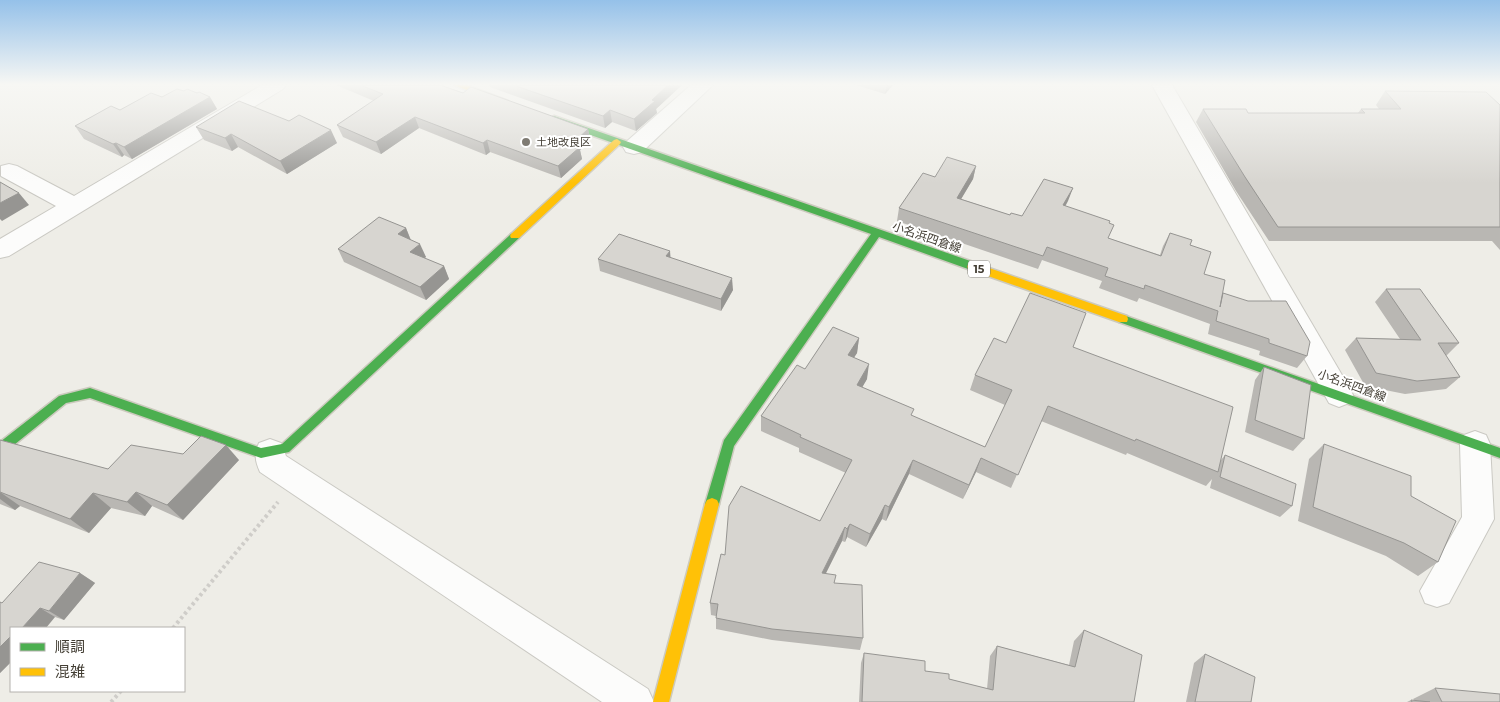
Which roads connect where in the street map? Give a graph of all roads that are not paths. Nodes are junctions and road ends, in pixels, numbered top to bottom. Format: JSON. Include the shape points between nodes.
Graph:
{"nodes":[{"id":1,"x":222,"y":118,"type":"edge"},
{"id":2,"x":551,"y":118,"type":"edge"},
{"id":3,"x":660,"y":118,"type":"edge"},
{"id":4,"x":1181,"y":118,"type":"edge"},
{"id":5,"x":625,"y":144,"type":"junction"},
{"id":6,"x":9,"y":171,"type":"dead end"},
{"id":7,"x":75,"y":206,"type":"junction"},
{"id":8,"x":876,"y":234,"type":"junction"},
{"id":9,"x":0,"y":250,"type":"edge"},
{"id":10,"x":1339,"y":395,"type":"junction"},
{"id":11,"x":0,"y":449,"type":"edge"},
{"id":12,"x":1488,"y":449,"type":"edge"},
{"id":13,"x":270,"y":452,"type":"junction"},
{"id":14,"x":1437,"y":591,"type":"dead end"},
{"id":15,"x":635,"y":702,"type":"edge"},
{"id":16,"x":661,"y":702,"type":"edge"}],
"edges":[{"from":1,"to":7,"type":"street"},
{"from":2,"to":5,"type":"street","name":"小名浜四倉線","number":"15"},
{"from":3,"to":5,"type":"street"},
{"from":4,"to":10,"type":"street"},
{"from":5,"to":8,"type":"street","name":"小名浜四倉線","number":"15"},
{"from":5,"to":13,"type":"street","via":[[285,448]]},
{"from":6,"to":7,"type":"street"},
{"from":7,"to":9,"type":"street"},
{"from":8,"to":10,"type":"street","name":"小名浜四倉線","number":"15"},
{"from":8,"to":16,"type":"street","via":[[728,444]]},
{"from":10,"to":12,"type":"street","name":"小名浜四倉線","number":"15"},
{"from":11,"to":13,"type":"street","via":[[63,399],[90,393],[261,454]]},
{"from":12,"to":14,"type":"street","via":[[1478,519]]},
{"from":13,"to":15,"type":"street","via":[[272,463]]}]}
